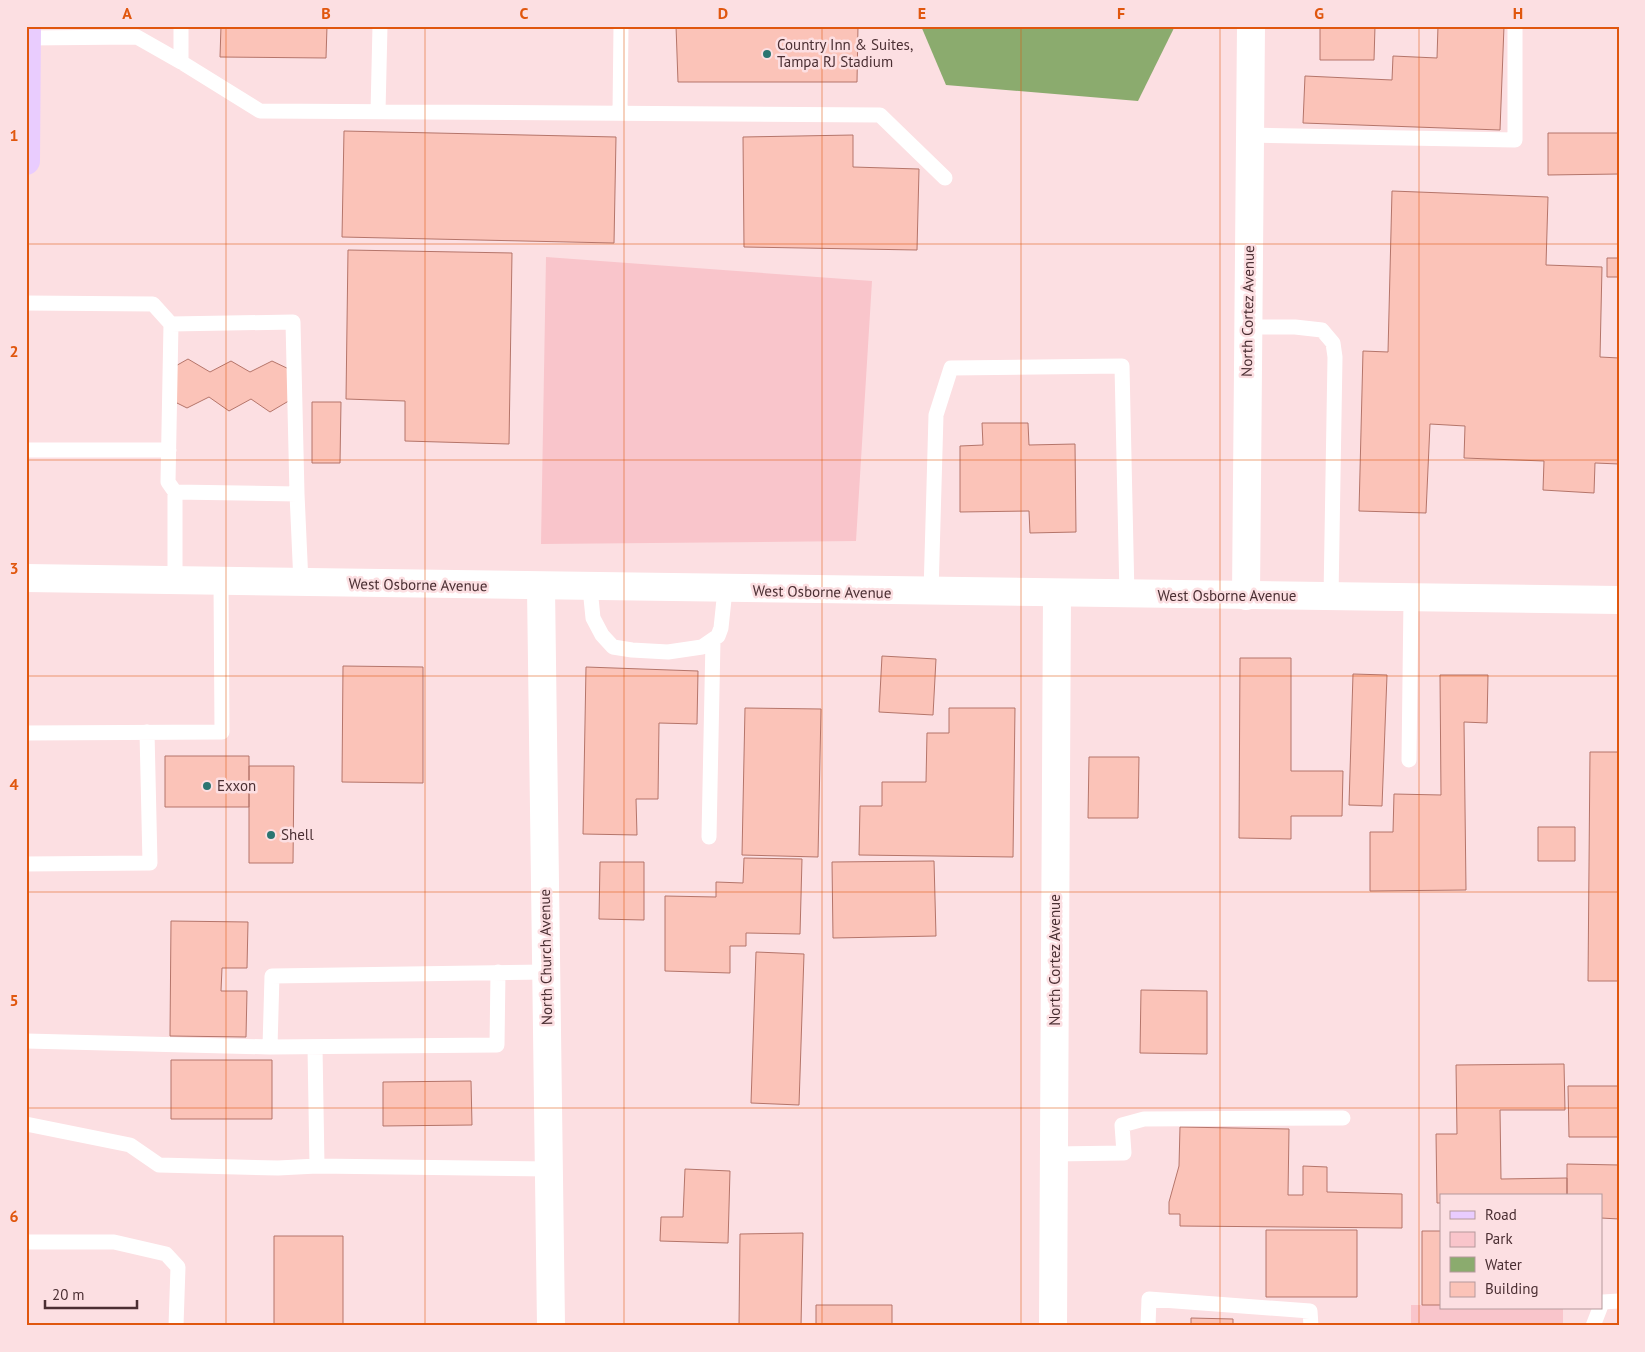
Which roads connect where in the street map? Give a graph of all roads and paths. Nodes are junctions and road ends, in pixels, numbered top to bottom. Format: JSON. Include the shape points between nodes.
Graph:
{"nodes":[{"id":1,"x":181,"y":26,"type":"edge"},
{"id":2,"x":380,"y":26,"type":"edge"},
{"id":3,"x":621,"y":26,"type":"edge"},
{"id":4,"x":1251,"y":26,"type":"edge"},
{"id":5,"x":1515,"y":26,"type":"edge"},
{"id":6,"x":27,"y":34,"type":"edge"},
{"id":7,"x":181,"y":62,"type":"junction"},
{"id":8,"x":378,"y":112,"type":"junction"},
{"id":9,"x":620,"y":113,"type":"junction"},
{"id":10,"x":1250,"y":135,"type":"junction"},
{"id":11,"x":26,"y":161,"type":"edge"},
{"id":12,"x":946,"y":178,"type":"dead end"},
{"id":13,"x":26,"y":303,"type":"edge"},
{"id":14,"x":171,"y":324,"type":"junction"},
{"id":15,"x":1248,"y":327,"type":"junction"},
{"id":16,"x":26,"y":450,"type":"edge"},
{"id":17,"x":169,"y":450,"type":"junction"},
{"id":18,"x":175,"y":492,"type":"junction"},
{"id":19,"x":297,"y":494,"type":"junction"},
{"id":20,"x":26,"y":578,"type":"edge"},
{"id":21,"x":175,"y":581,"type":"junction"},
{"id":22,"x":221,"y":582,"type":"junction"},
{"id":23,"x":301,"y":583,"type":"junction"},
{"id":24,"x":542,"y":588,"type":"junction"},
{"id":25,"x":590,"y":588,"type":"junction"},
{"id":26,"x":725,"y":590,"type":"junction"},
{"id":27,"x":931,"y":593,"type":"junction"},
{"id":28,"x":1058,"y":595,"type":"junction"},
{"id":29,"x":1127,"y":596,"type":"junction"},
{"id":30,"x":1246,"y":596,"type":"junction"},
{"id":31,"x":1331,"y":597,"type":"junction"},
{"id":32,"x":1411,"y":598,"type":"junction"},
{"id":33,"x":1619,"y":600,"type":"edge"},
{"id":34,"x":713,"y":640,"type":"junction"},
{"id":35,"x":148,"y":732,"type":"junction"},
{"id":36,"x":26,"y":733,"type":"edge"},
{"id":37,"x":1409,"y":760,"type":"dead end"},
{"id":38,"x":709,"y":836,"type":"dead end"},
{"id":39,"x":26,"y":864,"type":"edge"},
{"id":40,"x":498,"y":972,"type":"junction"},
{"id":41,"x":546,"y":972,"type":"junction"},
{"id":42,"x":26,"y":1041,"type":"edge"},
{"id":43,"x":315,"y":1047,"type":"junction"},
{"id":44,"x":270,"y":1048,"type":"junction"},
{"id":45,"x":1343,"y":1118,"type":"dead end"},
{"id":46,"x":26,"y":1124,"type":"edge"},
{"id":47,"x":1054,"y":1154,"type":"junction"},
{"id":48,"x":317,"y":1166,"type":"junction"},
{"id":49,"x":550,"y":1168,"type":"junction"},
{"id":50,"x":26,"y":1242,"type":"edge"},
{"id":51,"x":1619,"y":1301,"type":"edge"},
{"id":52,"x":1602,"y":1304,"type":"edge"},
{"id":53,"x":1600,"y":1310,"type":"edge"},
{"id":54,"x":176,"y":1326,"type":"edge"},
{"id":55,"x":551,"y":1326,"type":"edge"},
{"id":56,"x":1053,"y":1326,"type":"edge"},
{"id":57,"x":1148,"y":1326,"type":"edge"},
{"id":58,"x":1311,"y":1326,"type":"edge"},
{"id":59,"x":1594,"y":1326,"type":"edge"}],
"edges":[{"from":1,"to":7,"type":"lane"},
{"from":2,"to":8,"type":"lane"},
{"from":3,"to":9,"type":"lane"},
{"from":4,"to":10,"type":"street","name":"North Cortez Avenue"},
{"from":5,"to":10,"type":"lane","via":[[1515,140]]},
{"from":6,"to":7,"type":"lane","via":[[137,37]]},
{"from":6,"to":11,"type":"main road"},
{"from":7,"to":8,"type":"lane","via":[[260,111]]},
{"from":8,"to":9,"type":"lane"},
{"from":9,"to":12,"type":"lane","via":[[880,115]]},
{"from":10,"to":15,"type":"street","name":"North Cortez Avenue"},
{"from":13,"to":14,"type":"lane","via":[[153,304]]},
{"from":14,"to":17,"type":"lane"},
{"from":14,"to":19,"type":"lane","via":[[292,322]]},
{"from":15,"to":30,"type":"street","name":"North Cortez Avenue"},
{"from":15,"to":31,"type":"lane","via":[[1322,330],[1333,343]]},
{"from":16,"to":17,"type":"lane"},
{"from":17,"to":18,"type":"lane","via":[[168,482]]},
{"from":18,"to":19,"type":"lane"},
{"from":18,"to":21,"type":"lane"},
{"from":19,"to":23,"type":"lane"},
{"from":20,"to":21,"type":"street","name":"West Osborne Avenue"},
{"from":21,"to":22,"type":"street","name":"West Osborne Avenue"},
{"from":22,"to":23,"type":"street","name":"West Osborne Avenue"},
{"from":22,"to":35,"type":"lane","via":[[222,732]]},
{"from":23,"to":24,"type":"street","name":"West Osborne Avenue"},
{"from":24,"to":25,"type":"street","name":"West Osborne Avenue"},
{"from":24,"to":41,"type":"street","name":"North Church Avenue"},
{"from":25,"to":26,"type":"street","name":"West Osborne Avenue"},
{"from":25,"to":34,"type":"lane","via":[[593,618],[613,647],[668,652],[702,647]]},
{"from":26,"to":27,"type":"street","name":"West Osborne Avenue"},
{"from":26,"to":34,"type":"lane","via":[[721,628]]},
{"from":27,"to":28,"type":"street","name":"West Osborne Avenue"},
{"from":27,"to":29,"type":"lane","via":[[936,415],[951,368],[1122,366]]},
{"from":28,"to":29,"type":"street","name":"West Osborne Avenue"},
{"from":28,"to":47,"type":"street","name":"North Cortez Avenue"},
{"from":29,"to":30,"type":"street","name":"West Osborne Avenue"},
{"from":30,"to":31,"type":"street","name":"West Osborne Avenue"},
{"from":31,"to":32,"type":"street","name":"West Osborne Avenue"},
{"from":32,"to":33,"type":"street","name":"West Osborne Avenue"},
{"from":32,"to":37,"type":"lane"},
{"from":34,"to":38,"type":"lane"},
{"from":35,"to":36,"type":"lane"},
{"from":35,"to":39,"type":"lane","via":[[150,863]]},
{"from":40,"to":41,"type":"lane"},
{"from":40,"to":43,"type":"lane","via":[[497,1045]]},
{"from":40,"to":44,"type":"lane","via":[[272,976]]},
{"from":41,"to":49,"type":"street","name":"North Church Avenue"},
{"from":42,"to":44,"type":"lane"},
{"from":43,"to":44,"type":"lane"},
{"from":43,"to":48,"type":"lane"},
{"from":45,"to":47,"type":"lane","via":[[1144,1119],[1122,1125],[1124,1153]]},
{"from":46,"to":48,"type":"lane","via":[[130,1144],[159,1166]]},
{"from":47,"to":56,"type":"street","name":"North Cortez Avenue"},
{"from":48,"to":49,"type":"lane"},
{"from":49,"to":55,"type":"street","name":"North Church Avenue"},
{"from":50,"to":54,"type":"lane","via":[[114,1242],[166,1254],[178,1267]]},
{"from":51,"to":52,"type":"lane"},
{"from":53,"to":59,"type":"lane"},
{"from":57,"to":58,"type":"lane","via":[[1149,1299],[1310,1311]]}]}
